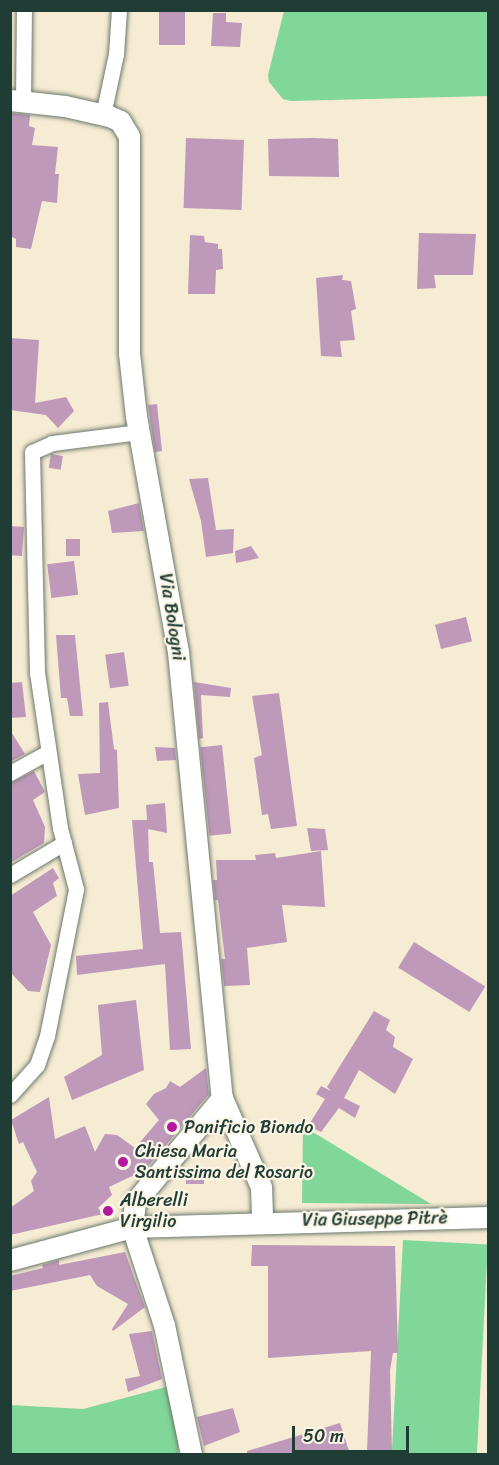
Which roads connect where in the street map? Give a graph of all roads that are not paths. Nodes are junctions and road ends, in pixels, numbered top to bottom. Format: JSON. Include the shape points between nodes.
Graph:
{"nodes":[{"id":1,"x":24,"y":10,"type":"edge"},
{"id":2,"x":119,"y":10,"type":"edge"},
{"id":3,"x":17,"y":100,"type":"edge"},
{"id":4,"x":103,"y":115,"type":"junction"},
{"id":5,"x":139,"y":432,"type":"junction"},
{"id":6,"x":48,"y":752,"type":"junction"},
{"id":7,"x":10,"y":773,"type":"edge"},
{"id":8,"x":64,"y":843,"type":"junction"},
{"id":9,"x":10,"y":875,"type":"edge"},
{"id":10,"x":10,"y":1095,"type":"edge"},
{"id":11,"x":222,"y":1098,"type":"junction"},
{"id":12,"x":489,"y":1217,"type":"edge"},
{"id":13,"x":262,"y":1221,"type":"junction"},
{"id":14,"x":132,"y":1227,"type":"junction"},
{"id":15,"x":10,"y":1260,"type":"edge"},
{"id":16,"x":191,"y":1455,"type":"edge"}],
"edges":[{"from":1,"to":3,"type":"street"},
{"from":2,"to":4,"type":"street","via":[[116,54]]},
{"from":3,"to":4,"type":"street"},
{"from":4,"to":5,"type":"street","name":"Via Bologni","via":[[120,121],[129,136],[129,353]]},
{"from":5,"to":6,"type":"street","via":[[52,443],[32,452],[35,640]]},
{"from":5,"to":11,"type":"street","name":"Via Bologni","via":[[178,652]]},
{"from":6,"to":7,"type":"street"},
{"from":6,"to":8,"type":"street"},
{"from":8,"to":9,"type":"street"},
{"from":8,"to":10,"type":"street","via":[[76,890],[47,1036],[37,1065]]},
{"from":11,"to":13,"type":"street","name":"Via Bologni","via":[[261,1187]]},
{"from":11,"to":14,"type":"street","via":[[135,1202]]},
{"from":12,"to":13,"type":"street","name":"Via Giuseppe Pitrè"},
{"from":13,"to":14,"type":"street","name":"Via Giuseppe Pitrè"},
{"from":14,"to":15,"type":"street","name":"Via Giuseppe Pitrè"},
{"from":14,"to":16,"type":"street","via":[[164,1325]]}]}
